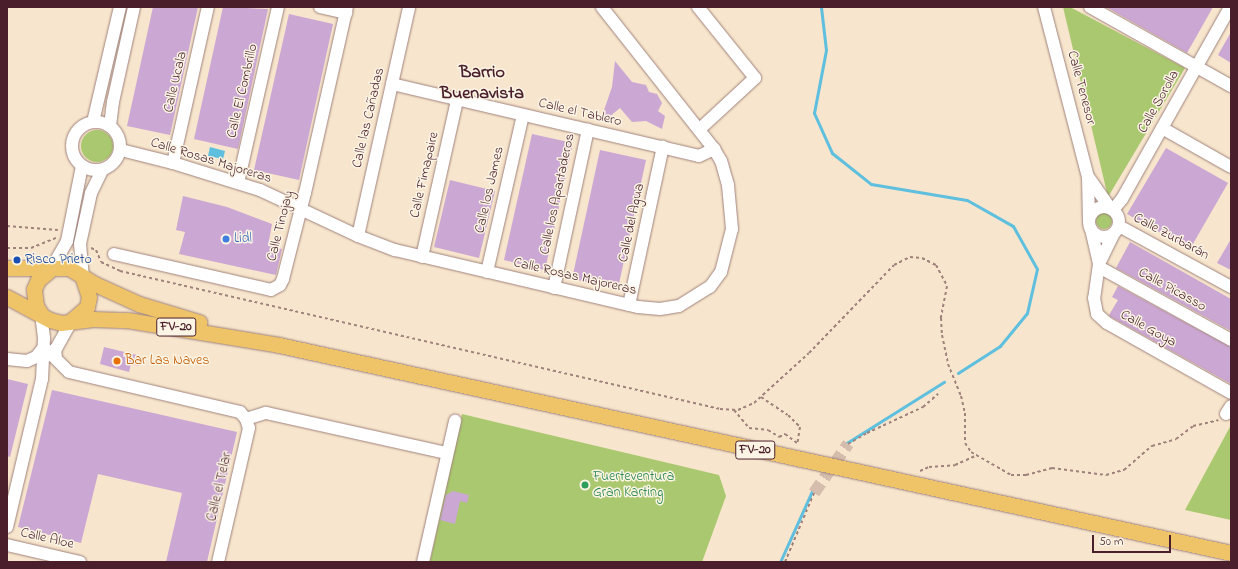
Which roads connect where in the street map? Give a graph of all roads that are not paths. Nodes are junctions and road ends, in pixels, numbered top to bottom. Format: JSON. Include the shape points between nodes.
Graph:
{"nodes":[{"id":1,"x":120,"y":7,"type":"edge"},
{"id":2,"x":134,"y":7,"type":"edge"},
{"id":3,"x":208,"y":7,"type":"edge"},
{"id":4,"x":278,"y":7,"type":"edge"},
{"id":5,"x":320,"y":7,"type":"edge"},
{"id":6,"x":409,"y":7,"type":"edge"},
{"id":7,"x":602,"y":7,"type":"edge"},
{"id":8,"x":698,"y":7,"type":"edge"},
{"id":9,"x":1044,"y":7,"type":"edge"},
{"id":10,"x":1090,"y":7,"type":"edge"},
{"id":11,"x":1230,"y":7,"type":"edge"},
{"id":12,"x":346,"y":10,"type":"edge"},
{"id":13,"x":1196,"y":67,"type":"junction"},
{"id":14,"x":392,"y":84,"type":"junction"},
{"id":15,"x":1231,"y":86,"type":"edge"},
{"id":16,"x":458,"y":100,"type":"junction"},
{"id":17,"x":523,"y":115,"type":"junction"},
{"id":18,"x":92,"y":122,"type":"junction"},
{"id":19,"x":110,"y":126,"type":"junction"},
{"id":20,"x":1162,"y":128,"type":"junction"},
{"id":21,"x":700,"y":129,"type":"junction"},
{"id":22,"x":588,"y":130,"type":"junction"},
{"id":23,"x":663,"y":147,"type":"junction"},
{"id":24,"x":714,"y":149,"type":"junction"},
{"id":25,"x":121,"y":150,"type":"junction"},
{"id":26,"x":173,"y":163,"type":"junction"},
{"id":27,"x":82,"y":166,"type":"junction"},
{"id":28,"x":1231,"y":167,"type":"edge"},
{"id":29,"x":102,"y":170,"type":"junction"},
{"id":30,"x":1088,"y":177,"type":"junction"},
{"id":31,"x":238,"y":183,"type":"junction"},
{"id":32,"x":300,"y":208,"type":"junction"},
{"id":33,"x":1111,"y":209,"type":"junction"},
{"id":34,"x":1090,"y":224,"type":"junction"},
{"id":35,"x":1116,"y":229,"type":"junction"},
{"id":36,"x":358,"y":236,"type":"junction"},
{"id":37,"x":114,"y":254,"type":"dead end"},
{"id":38,"x":422,"y":257,"type":"junction"},
{"id":39,"x":1099,"y":266,"type":"junction"},
{"id":40,"x":7,"y":268,"type":"edge"},
{"id":41,"x":51,"y":269,"type":"junction"},
{"id":42,"x":487,"y":272,"type":"junction"},
{"id":43,"x":83,"y":278,"type":"junction"},
{"id":44,"x":1231,"y":287,"type":"edge"},
{"id":45,"x":554,"y":288,"type":"junction"},
{"id":46,"x":7,"y":297,"type":"edge"},
{"id":47,"x":630,"y":305,"type":"junction"},
{"id":48,"x":41,"y":314,"type":"junction"},
{"id":49,"x":72,"y":320,"type":"junction"},
{"id":50,"x":1231,"y":340,"type":"edge"},
{"id":51,"x":279,"y":345,"type":"junction"},
{"id":52,"x":49,"y":348,"type":"junction"},
{"id":53,"x":7,"y":359,"type":"edge"},
{"id":54,"x":1231,"y":393,"type":"edge"},
{"id":55,"x":246,"y":419,"type":"junction"},
{"id":56,"x":455,"y":421,"type":"dead end"},
{"id":57,"x":447,"y":453,"type":"junction"},
{"id":58,"x":7,"y":527,"type":"edge"},
{"id":59,"x":7,"y":545,"type":"edge"},
{"id":60,"x":1231,"y":553,"type":"edge"},
{"id":61,"x":80,"y":562,"type":"edge"},
{"id":62,"x":218,"y":562,"type":"edge"},
{"id":63,"x":423,"y":562,"type":"edge"}],
"edges":[{"from":1,"to":18,"type":"street"},
{"from":2,"to":19,"type":"street"},
{"from":3,"to":26,"type":"street","name":"Calle Ucala"},
{"from":4,"to":31,"type":"street","name":"Calle El Combrillo"},
{"from":5,"to":12,"type":"street"},
{"from":6,"to":14,"type":"street","name":"Calle las Cañadas"},
{"from":7,"to":21,"type":"street","name":"Calle Rosas Majoreras"},
{"from":8,"to":21,"type":"street","via":[[755,78]]},
{"from":9,"to":30,"type":"street","name":"Calle Tenesor"},
{"from":10,"to":13,"type":"street"},
{"from":11,"to":13,"type":"street","name":"Calle Sorolla"},
{"from":12,"to":32,"type":"street","name":"Calle Tinojay"},
{"from":13,"to":15,"type":"street"},
{"from":13,"to":20,"type":"street","name":"Calle Sorolla"},
{"from":14,"to":16,"type":"street","name":"Calle el Tablero"},
{"from":14,"to":36,"type":"street","name":"Calle las Cañadas"},
{"from":16,"to":17,"type":"street","name":"Calle el Tablero"},
{"from":16,"to":38,"type":"street","name":"Calle Fimapaire"},
{"from":17,"to":22,"type":"street","name":"Calle el Tablero"},
{"from":17,"to":42,"type":"street","name":"Calle los James"},
{"from":18,"to":19,"type":"street"},
{"from":18,"to":27,"type":"street","via":[[78,129],[72,144],[73,152]]},
{"from":19,"to":25,"type":"street","via":[[119,138]]},
{"from":20,"to":28,"type":"street"},
{"from":20,"to":33,"type":"street","name":"Calle Sorolla","via":[[1122,200]]},
{"from":21,"to":24,"type":"street","name":"Calle Rosas Majoreras"},
{"from":22,"to":23,"type":"street","name":"Calle el Tablero"},
{"from":22,"to":45,"type":"street","name":"Calle los Apartaderos"},
{"from":23,"to":24,"type":"street","name":"Calle el Tablero","via":[[699,156]]},
{"from":23,"to":47,"type":"street","name":"Calle del Agua"},
{"from":24,"to":47,"type":"street","name":"Calle Rosas Majoreras","via":[[721,161],[732,210],[732,229],[721,272],[710,287],[679,306],[660,309]]},
{"from":25,"to":26,"type":"street","name":"Calle Rosas Majoreras"},
{"from":25,"to":29,"type":"street","via":[[113,163]]},
{"from":26,"to":31,"type":"street","name":"Calle Rosas Majoreras"},
{"from":27,"to":29,"type":"street"},
{"from":27,"to":41,"type":"street","via":[[67,241]]},
{"from":29,"to":43,"type":"street","via":[[91,193],[80,244]]},
{"from":30,"to":33,"type":"street","name":"Calle Tenesor"},
{"from":30,"to":34,"type":"street","name":"Calle Tenesor"},
{"from":31,"to":32,"type":"street","name":"Calle Rosas Majoreras"},
{"from":32,"to":36,"type":"street","name":"Calle Rosas Majoreras"},
{"from":32,"to":37,"type":"street","name":"Calle Tinojay","via":[[284,279],[271,290]]},
{"from":33,"to":34,"type":"street","via":[[1098,208]]},
{"from":33,"to":35,"type":"street","via":[[1118,217]]},
{"from":34,"to":35,"type":"street","via":[[1102,236]]},
{"from":34,"to":39,"type":"street","name":"Calle Goya"},
{"from":35,"to":39,"type":"street","name":"Calle Goya"},
{"from":35,"to":44,"type":"street","name":"Calle Zurbarán"},
{"from":36,"to":38,"type":"street","name":"Calle Rosas Majoreras"},
{"from":38,"to":42,"type":"street","name":"Calle Rosas Majoreras"},
{"from":39,"to":50,"type":"street","name":"Calle Picasso"},
{"from":39,"to":54,"type":"street","name":"Calle Goya","via":[[1094,305],[1101,318]]},
{"from":40,"to":41,"type":"main road","number":"FV-20"},
{"from":41,"to":43,"type":"main road","number":"FV-20","via":[[68,268]]},
{"from":41,"to":48,"type":"main road","via":[[38,280],[34,289],[36,306]]},
{"from":42,"to":45,"type":"street","name":"Calle Rosas Majoreras"},
{"from":43,"to":49,"type":"main road","via":[[89,297],[81,315]]},
{"from":43,"to":51,"type":"main road","number":"FV-20","via":[[139,304]]},
{"from":45,"to":47,"type":"street","name":"Calle Rosas Majoreras"},
{"from":46,"to":48,"type":"main road","number":"FV-20"},
{"from":48,"to":49,"type":"main road","number":"FV-20","via":[[56,321]]},
{"from":48,"to":52,"type":"street"},
{"from":49,"to":51,"type":"main road","number":"FV-20","via":[[127,320]]},
{"from":49,"to":52,"type":"street"},
{"from":51,"to":60,"type":"main road","number":"FV-20"},
{"from":52,"to":53,"type":"street","via":[[27,361]]},
{"from":52,"to":55,"type":"street","via":[[69,372],[240,412]]},
{"from":52,"to":58,"type":"street"},
{"from":55,"to":57,"type":"street","via":[[266,413]]},
{"from":55,"to":62,"type":"street","name":"Calle el Telar","via":[[250,428]]},
{"from":56,"to":57,"type":"street"},
{"from":57,"to":63,"type":"street"},
{"from":59,"to":61,"type":"street","name":"Calle Aloe"}]}
